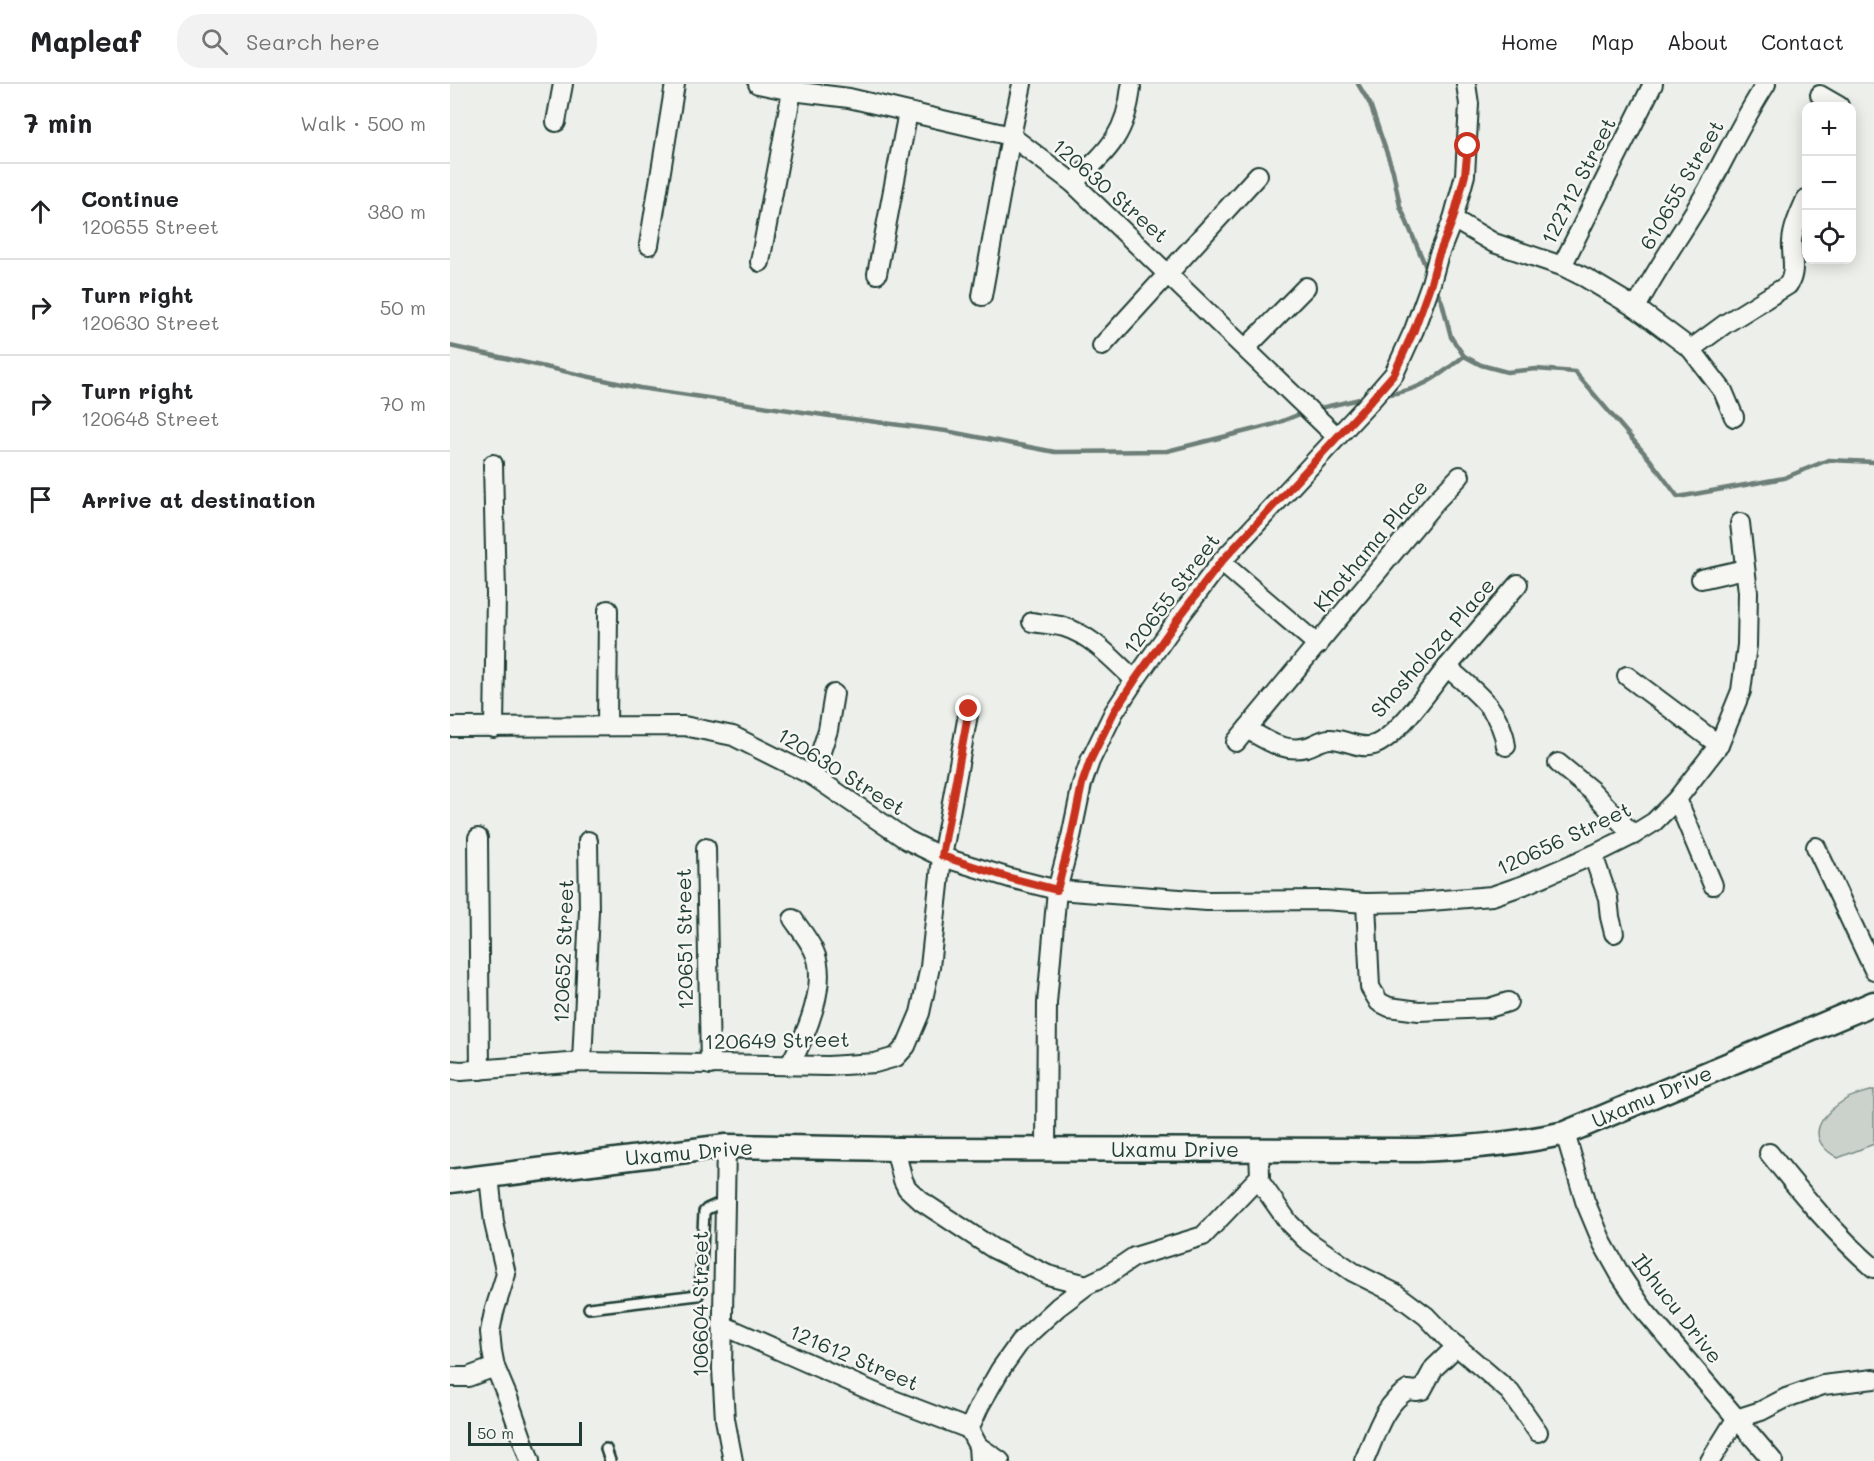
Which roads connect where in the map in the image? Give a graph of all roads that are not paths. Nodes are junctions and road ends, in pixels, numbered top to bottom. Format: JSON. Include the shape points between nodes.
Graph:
{"nodes":[{"id":1,"x":563,"y":84,"type":"edge"},
{"id":2,"x":675,"y":84,"type":"edge"},
{"id":3,"x":758,"y":84,"type":"edge"},
{"id":4,"x":1022,"y":84,"type":"edge"},
{"id":5,"x":1466,"y":84,"type":"edge"},
{"id":6,"x":1653,"y":84,"type":"edge"},
{"id":7,"x":1766,"y":84,"type":"edge"},
{"id":8,"x":1131,"y":87,"type":"dead end"},
{"id":9,"x":850,"y":91,"type":"edge"},
{"id":10,"x":792,"y":92,"type":"junction"},
{"id":11,"x":1820,"y":95,"type":"dead end"},
{"id":12,"x":1832,"y":102,"type":"edge"},
{"id":13,"x":908,"y":112,"type":"junction"},
{"id":14,"x":556,"y":122,"type":"dead end"},
{"id":15,"x":1011,"y":136,"type":"junction"},
{"id":16,"x":1258,"y":174,"type":"dead end"},
{"id":17,"x":1073,"y":183,"type":"junction"},
{"id":18,"x":1802,"y":208,"type":"edge"},
{"id":19,"x":1453,"y":219,"type":"junction"},
{"id":20,"x":649,"y":245,"type":"dead end"},
{"id":21,"x":760,"y":262,"type":"dead end"},
{"id":22,"x":1562,"y":266,"type":"junction"},
{"id":23,"x":1168,"y":272,"type":"junction"},
{"id":24,"x":877,"y":273,"type":"dead end"},
{"id":25,"x":1306,"y":287,"type":"dead end"},
{"id":26,"x":982,"y":296,"type":"dead end"},
{"id":27,"x":1636,"y":308,"type":"junction"},
{"id":28,"x":1102,"y":346,"type":"dead end"},
{"id":29,"x":1246,"y":348,"type":"junction"},
{"id":30,"x":1691,"y":349,"type":"junction"},
{"id":31,"x":1734,"y":417,"type":"dead end"},
{"id":32,"x":1337,"y":437,"type":"junction"},
{"id":33,"x":493,"y":464,"type":"dead end"},
{"id":34,"x":1460,"y":476,"type":"dead end"},
{"id":35,"x":1740,"y":523,"type":"dead end"},
{"id":36,"x":1221,"y":562,"type":"junction"},
{"id":37,"x":1746,"y":569,"type":"junction"},
{"id":38,"x":1701,"y":579,"type":"dead end"},
{"id":39,"x":1518,"y":584,"type":"dead end"},
{"id":40,"x":608,"y":610,"type":"dead end"},
{"id":41,"x":1032,"y":622,"type":"dead end"},
{"id":42,"x":1318,"y":645,"type":"junction"},
{"id":43,"x":1447,"y":667,"type":"junction"},
{"id":44,"x":1627,"y":676,"type":"dead end"},
{"id":45,"x":1135,"y":680,"type":"junction"},
{"id":46,"x":834,"y":694,"type":"dead end"},
{"id":47,"x":969,"y":709,"type":"dead end"},
{"id":48,"x":607,"y":726,"type":"junction"},
{"id":49,"x":450,"y":727,"type":"edge"},
{"id":50,"x":494,"y":728,"type":"junction"},
{"id":51,"x":1242,"y":735,"type":"joint"},
{"id":52,"x":1719,"y":745,"type":"junction"},
{"id":53,"x":1506,"y":746,"type":"dead end"},
{"id":54,"x":1558,"y":763,"type":"dead end"},
{"id":55,"x":813,"y":776,"type":"junction"},
{"id":56,"x":1677,"y":799,"type":"junction"},
{"id":57,"x":1633,"y":835,"type":"junction"},
{"id":58,"x":478,"y":838,"type":"dead end"},
{"id":59,"x":588,"y":842,"type":"dead end"},
{"id":60,"x":1816,"y":847,"type":"dead end"},
{"id":61,"x":706,"y":848,"type":"dead end"},
{"id":62,"x":1593,"y":855,"type":"junction"},
{"id":63,"x":942,"y":856,"type":"junction"},
{"id":64,"x":1713,"y":885,"type":"dead end"},
{"id":65,"x":1057,"y":890,"type":"junction"},
{"id":66,"x":1366,"y":903,"type":"junction"},
{"id":67,"x":793,"y":919,"type":"dead end"},
{"id":68,"x":1614,"y":933,"type":"dead end"},
{"id":69,"x":1874,"y":970,"type":"edge"},
{"id":70,"x":1508,"y":1002,"type":"dead end"},
{"id":71,"x":1874,"y":1003,"type":"edge"},
{"id":72,"x":582,"y":1062,"type":"junction"},
{"id":73,"x":790,"y":1064,"type":"junction"},
{"id":74,"x":711,"y":1065,"type":"junction"},
{"id":75,"x":450,"y":1070,"type":"edge"},
{"id":76,"x":480,"y":1070,"type":"junction"},
{"id":77,"x":1565,"y":1133,"type":"junction"},
{"id":78,"x":726,"y":1146,"type":"junction"},
{"id":79,"x":895,"y":1149,"type":"junction"},
{"id":80,"x":1046,"y":1149,"type":"junction"},
{"id":81,"x":1259,"y":1150,"type":"junction"},
{"id":82,"x":1769,"y":1153,"type":"dead end"},
{"id":83,"x":489,"y":1176,"type":"junction"},
{"id":84,"x":1258,"y":1179,"type":"junction"},
{"id":85,"x":450,"y":1181,"type":"edge"},
{"id":86,"x":725,"y":1201,"type":"junction"},
{"id":87,"x":1874,"y":1268,"type":"edge"},
{"id":88,"x":1087,"y":1285,"type":"junction"},
{"id":89,"x":589,"y":1308,"type":"dead end"},
{"id":90,"x":722,"y":1325,"type":"junction"},
{"id":91,"x":1458,"y":1346,"type":"junction"},
{"id":92,"x":495,"y":1367,"type":"junction"},
{"id":93,"x":450,"y":1377,"type":"edge"},
{"id":94,"x":1874,"y":1379,"type":"edge"},
{"id":95,"x":1737,"y":1419,"type":"junction"},
{"id":96,"x":1538,"y":1432,"type":"dead end"},
{"id":97,"x":975,"y":1445,"type":"edge"},
{"id":98,"x":606,"y":1449,"type":"dead end"},
{"id":99,"x":530,"y":1461,"type":"edge"},
{"id":100,"x":610,"y":1461,"type":"edge"},
{"id":101,"x":733,"y":1461,"type":"edge"},
{"id":102,"x":1000,"y":1461,"type":"edge"},
{"id":103,"x":1364,"y":1461,"type":"edge"},
{"id":104,"x":1710,"y":1461,"type":"edge"},
{"id":105,"x":1773,"y":1461,"type":"edge"}],
"edges":[{"from":1,"to":14,"type":"street"},
{"from":2,"to":20,"type":"street"},
{"from":3,"to":10,"type":"street","name":"120630 Street"},
{"from":4,"to":15,"type":"street"},
{"from":5,"to":19,"type":"street","name":"120655 Street","via":[[1467,155]]},
{"from":6,"to":22,"type":"street","name":"122712 Street"},
{"from":7,"to":27,"type":"street","name":"610655 Street"},
{"from":8,"to":17,"type":"street","via":[[1127,115],[1119,134]]},
{"from":9,"to":10,"type":"street","name":"120630 Street"},
{"from":9,"to":13,"type":"street","name":"120630 Street"},
{"from":10,"to":21,"type":"street"},
{"from":11,"to":12,"type":"street"},
{"from":13,"to":15,"type":"street","name":"120630 Street"},
{"from":13,"to":24,"type":"street"},
{"from":15,"to":17,"type":"street","name":"120630 Street"},
{"from":15,"to":26,"type":"street"},
{"from":16,"to":23,"type":"street"},
{"from":17,"to":23,"type":"street","name":"120630 Street"},
{"from":18,"to":30,"type":"street","via":[[1792,241],[1794,269],[1788,285]]},
{"from":19,"to":22,"type":"street","via":[[1494,243]]},
{"from":19,"to":32,"type":"street","name":"120655 Street","via":[[1414,330],[1394,374]]},
{"from":22,"to":27,"type":"street"},
{"from":23,"to":28,"type":"street"},
{"from":23,"to":29,"type":"street","name":"120630 Street"},
{"from":25,"to":29,"type":"street"},
{"from":27,"to":30,"type":"street"},
{"from":29,"to":32,"type":"street","name":"120630 Street"},
{"from":30,"to":31,"type":"street","via":[[1723,391]]},
{"from":32,"to":36,"type":"street","name":"120655 Street"},
{"from":33,"to":50,"type":"street"},
{"from":34,"to":42,"type":"street","name":"Khothama Place"},
{"from":35,"to":37,"type":"street","name":"120656 Street"},
{"from":36,"to":42,"type":"street","name":"Khothama Place"},
{"from":36,"to":45,"type":"street","name":"120655 Street"},
{"from":37,"to":38,"type":"street"},
{"from":37,"to":52,"type":"street","name":"120656 Street","via":[[1747,635],[1741,691]]},
{"from":39,"to":43,"type":"street","name":"Shosholoza Place"},
{"from":40,"to":48,"type":"street"},
{"from":41,"to":45,"type":"street","via":[[1079,633]]},
{"from":42,"to":51,"type":"street","name":"Khothama Place"},
{"from":43,"to":51,"type":"street","name":"Shosholoza Place","via":[[1408,716],[1375,744],[1352,745],[1327,739],[1290,748]]},
{"from":43,"to":53,"type":"street","via":[[1496,713]]},
{"from":44,"to":52,"type":"street"},
{"from":45,"to":65,"type":"street","name":"120655 Street","via":[[1090,761]]},
{"from":46,"to":55,"type":"street","via":[[827,737]]},
{"from":47,"to":63,"type":"street","name":"120649 Street"},
{"from":48,"to":50,"type":"street","name":"120630 Street"},
{"from":48,"to":55,"type":"street","name":"120630 Street","via":[[684,726],[709,730],[751,744]]},
{"from":49,"to":50,"type":"street","name":"120630 Street"},
{"from":52,"to":56,"type":"street","name":"120656 Street"},
{"from":54,"to":57,"type":"street","via":[[1593,791]]},
{"from":55,"to":63,"type":"street","name":"120630 Street","via":[[907,840]]},
{"from":56,"to":57,"type":"street","name":"120656 Street","via":[[1654,822]]},
{"from":56,"to":64,"type":"street"},
{"from":57,"to":62,"type":"street","name":"120656 Street"},
{"from":58,"to":76,"type":"street"},
{"from":59,"to":72,"type":"street","name":"120652 Street"},
{"from":60,"to":69,"type":"street"},
{"from":61,"to":74,"type":"street","name":"120651 Street"},
{"from":62,"to":66,"type":"street","name":"120656 Street","via":[[1492,896]]},
{"from":62,"to":68,"type":"street","via":[[1608,898]]},
{"from":63,"to":65,"type":"street","name":"120630 Street"},
{"from":63,"to":73,"type":"street","name":"120649 Street","via":[[930,967],[920,1013],[906,1046],[896,1057],[874,1063]]},
{"from":65,"to":66,"type":"street","name":"120656 Street","via":[[1207,901]]},
{"from":65,"to":80,"type":"street","name":"120655 Street","via":[[1047,1003]]},
{"from":66,"to":70,"type":"street","via":[[1370,987],[1379,1002],[1419,1011],[1489,1008]]},
{"from":67,"to":73,"type":"street","via":[[815,952],[819,971],[814,1010],[804,1041]]},
{"from":71,"to":77,"type":"street","name":"Uxamu Drive"},
{"from":72,"to":74,"type":"street","name":"120649 Street"},
{"from":72,"to":76,"type":"street","name":"120649 Street"},
{"from":73,"to":74,"type":"street","name":"120649 Street"},
{"from":75,"to":76,"type":"street","name":"120649 Street"},
{"from":77,"to":81,"type":"street","name":"Uxamu Drive","via":[[1465,1148]]},
{"from":77,"to":95,"type":"street","name":"Ibhucu Drive","via":[[1585,1201],[1620,1276]]},
{"from":78,"to":79,"type":"street","name":"Uxamu Drive"},
{"from":78,"to":83,"type":"street","name":"Uxamu Drive"},
{"from":78,"to":86,"type":"street","name":"106604 Street"},
{"from":79,"to":80,"type":"street","name":"Uxamu Drive"},
{"from":79,"to":88,"type":"street","via":[[903,1180],[921,1201],[994,1249],[1048,1275]]},
{"from":80,"to":81,"type":"street","name":"Uxamu Drive"},
{"from":81,"to":84,"type":"street"},
{"from":82,"to":87,"type":"street","via":[[1851,1248]]},
{"from":83,"to":85,"type":"street","name":"Uxamu Drive"},
{"from":83,"to":92,"type":"street","via":[[506,1274],[490,1332]]},
{"from":84,"to":88,"type":"street","via":[[1203,1236],[1134,1257]]},
{"from":84,"to":91,"type":"street","via":[[1305,1239],[1353,1272],[1395,1293]]},
{"from":86,"to":89,"type":"lane","via":[[704,1212],[698,1295]]},
{"from":86,"to":90,"type":"street","name":"106604 Street"},
{"from":88,"to":97,"type":"street","via":[[1020,1342],[1000,1370],[980,1405]]},
{"from":90,"to":97,"type":"street","name":"121612 Street","via":[[864,1388]]},
{"from":90,"to":101,"type":"street","name":"106604 Street","via":[[725,1419]]},
{"from":91,"to":96,"type":"street","via":[[1510,1392]]},
{"from":91,"to":103,"type":"street","via":[[1434,1368],[1422,1390],[1408,1390],[1396,1400],[1382,1420]]},
{"from":92,"to":93,"type":"street","via":[[468,1377]]},
{"from":92,"to":99,"type":"street"},
{"from":94,"to":95,"type":"street","via":[[1824,1385]]},
{"from":95,"to":104,"type":"street"},
{"from":95,"to":105,"type":"street","name":"Ibhucu Drive"},
{"from":97,"to":102,"type":"street","name":"121612 Street"},
{"from":98,"to":100,"type":"lane"}]}
